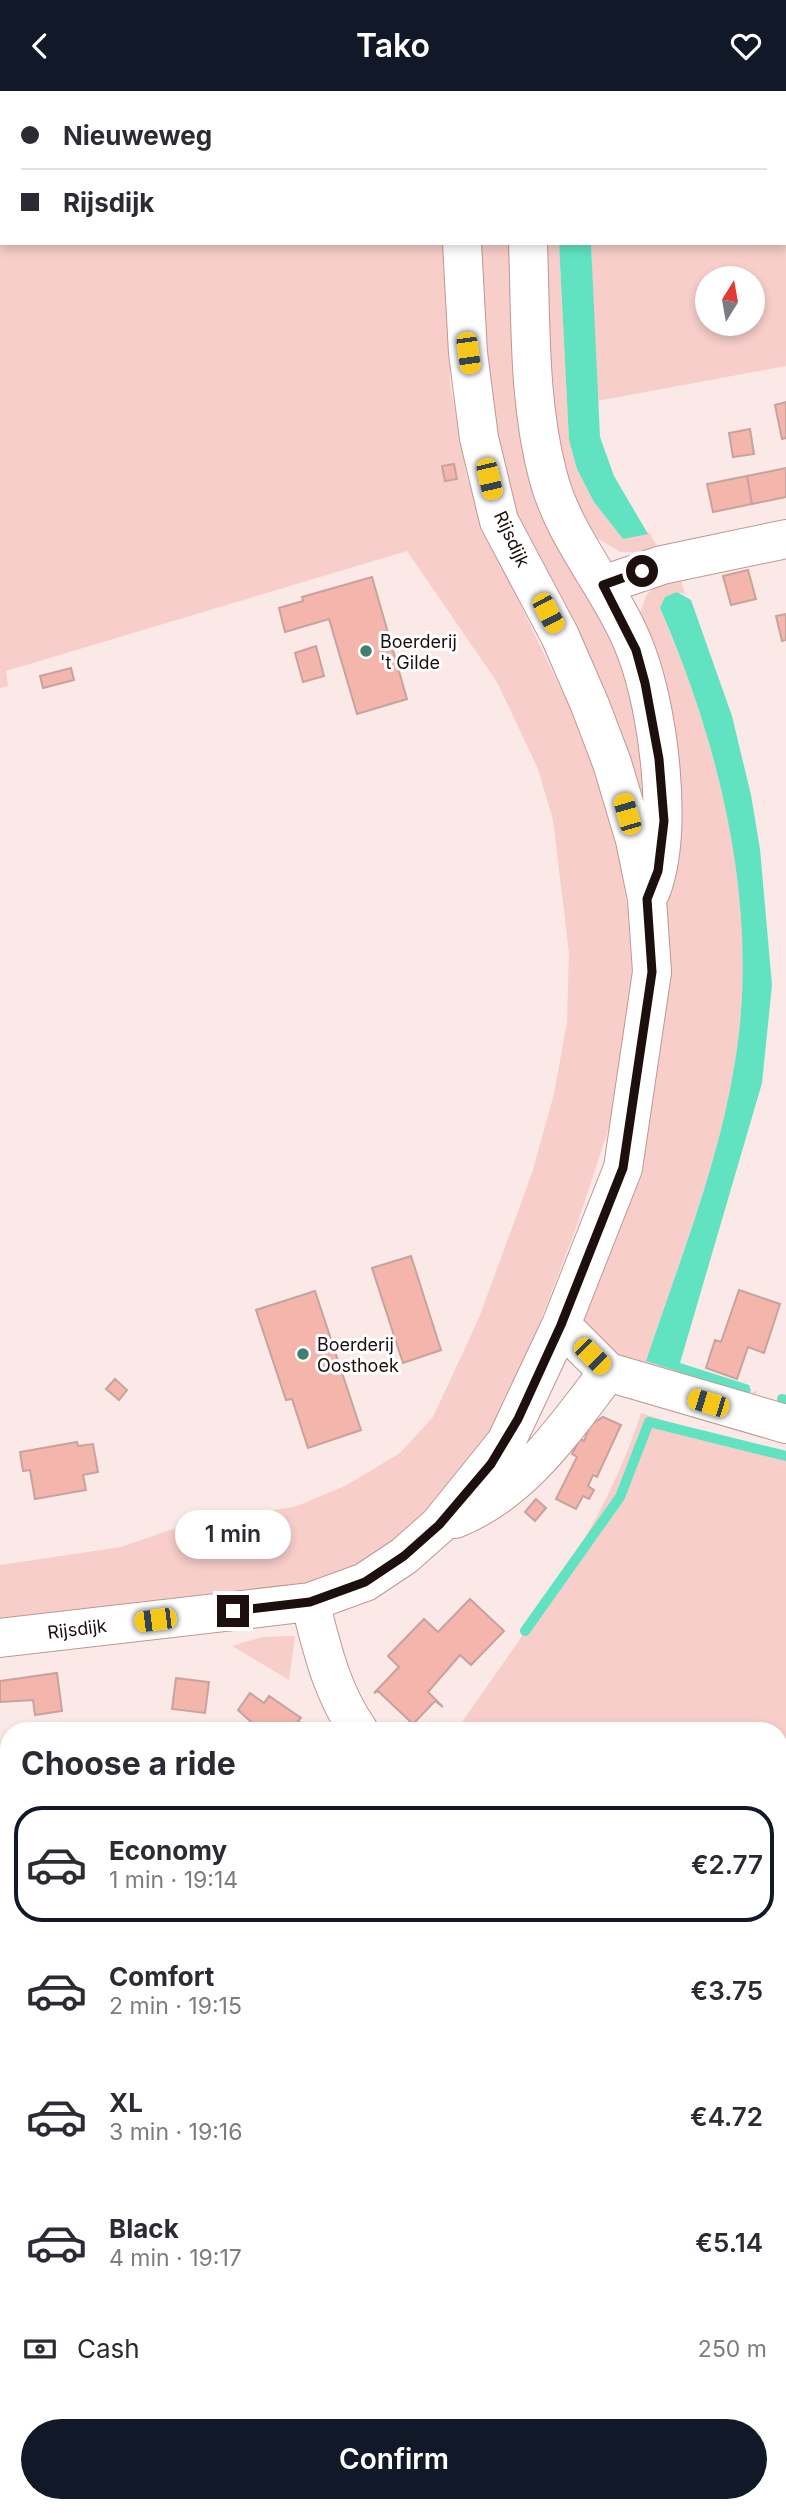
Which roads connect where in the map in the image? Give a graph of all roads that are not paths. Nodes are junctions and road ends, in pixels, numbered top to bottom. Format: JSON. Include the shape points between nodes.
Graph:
{"nodes":[{"id":1,"x":462,"y":245,"type":"edge"},
{"id":2,"x":528,"y":245,"type":"edge"},
{"id":3,"x":786,"y":539,"type":"edge"},
{"id":4,"x":603,"y":585,"type":"junction"},
{"id":5,"x":647,"y":899,"type":"junction"},
{"id":6,"x":561,"y":1325,"type":"junction"},
{"id":7,"x":608,"y":1372,"type":"junction"},
{"id":8,"x":786,"y":1424,"type":"edge"},
{"id":9,"x":439,"y":1525,"type":"junction"},
{"id":10,"x":310,"y":1602,"type":"junction"},
{"id":11,"x":0,"y":1637,"type":"edge"},
{"id":12,"x":353,"y":1722,"type":"edge"}],
"edges":[{"from":1,"to":5,"type":"street","name":"Rijsdijk","via":[[476,414],[499,521],[560,636],[590,705],[635,840]]},
{"from":2,"to":4,"type":"street","name":"Rijsdijk","via":[[538,432],[548,479]]},
{"from":3,"to":4,"type":"street","via":[[662,565]]},
{"from":4,"to":5,"type":"street","name":"Rijsdijk","via":[[636,650],[659,759],[664,821],[658,871]]},
{"from":5,"to":6,"type":"street","name":"Rijsdijk","via":[[652,972],[623,1168]]},
{"from":6,"to":7,"type":"street"},
{"from":6,"to":9,"type":"street","name":"Rijsdijk","via":[[506,1442]]},
{"from":7,"to":8,"type":"street"},
{"from":7,"to":9,"type":"street","via":[[522,1477],[484,1507]]},
{"from":9,"to":10,"type":"street","name":"Rijsdijk","via":[[365,1582]]},
{"from":10,"to":11,"type":"street","name":"Rijsdijk"},
{"from":10,"to":12,"type":"street","via":[[331,1679]]}]}
